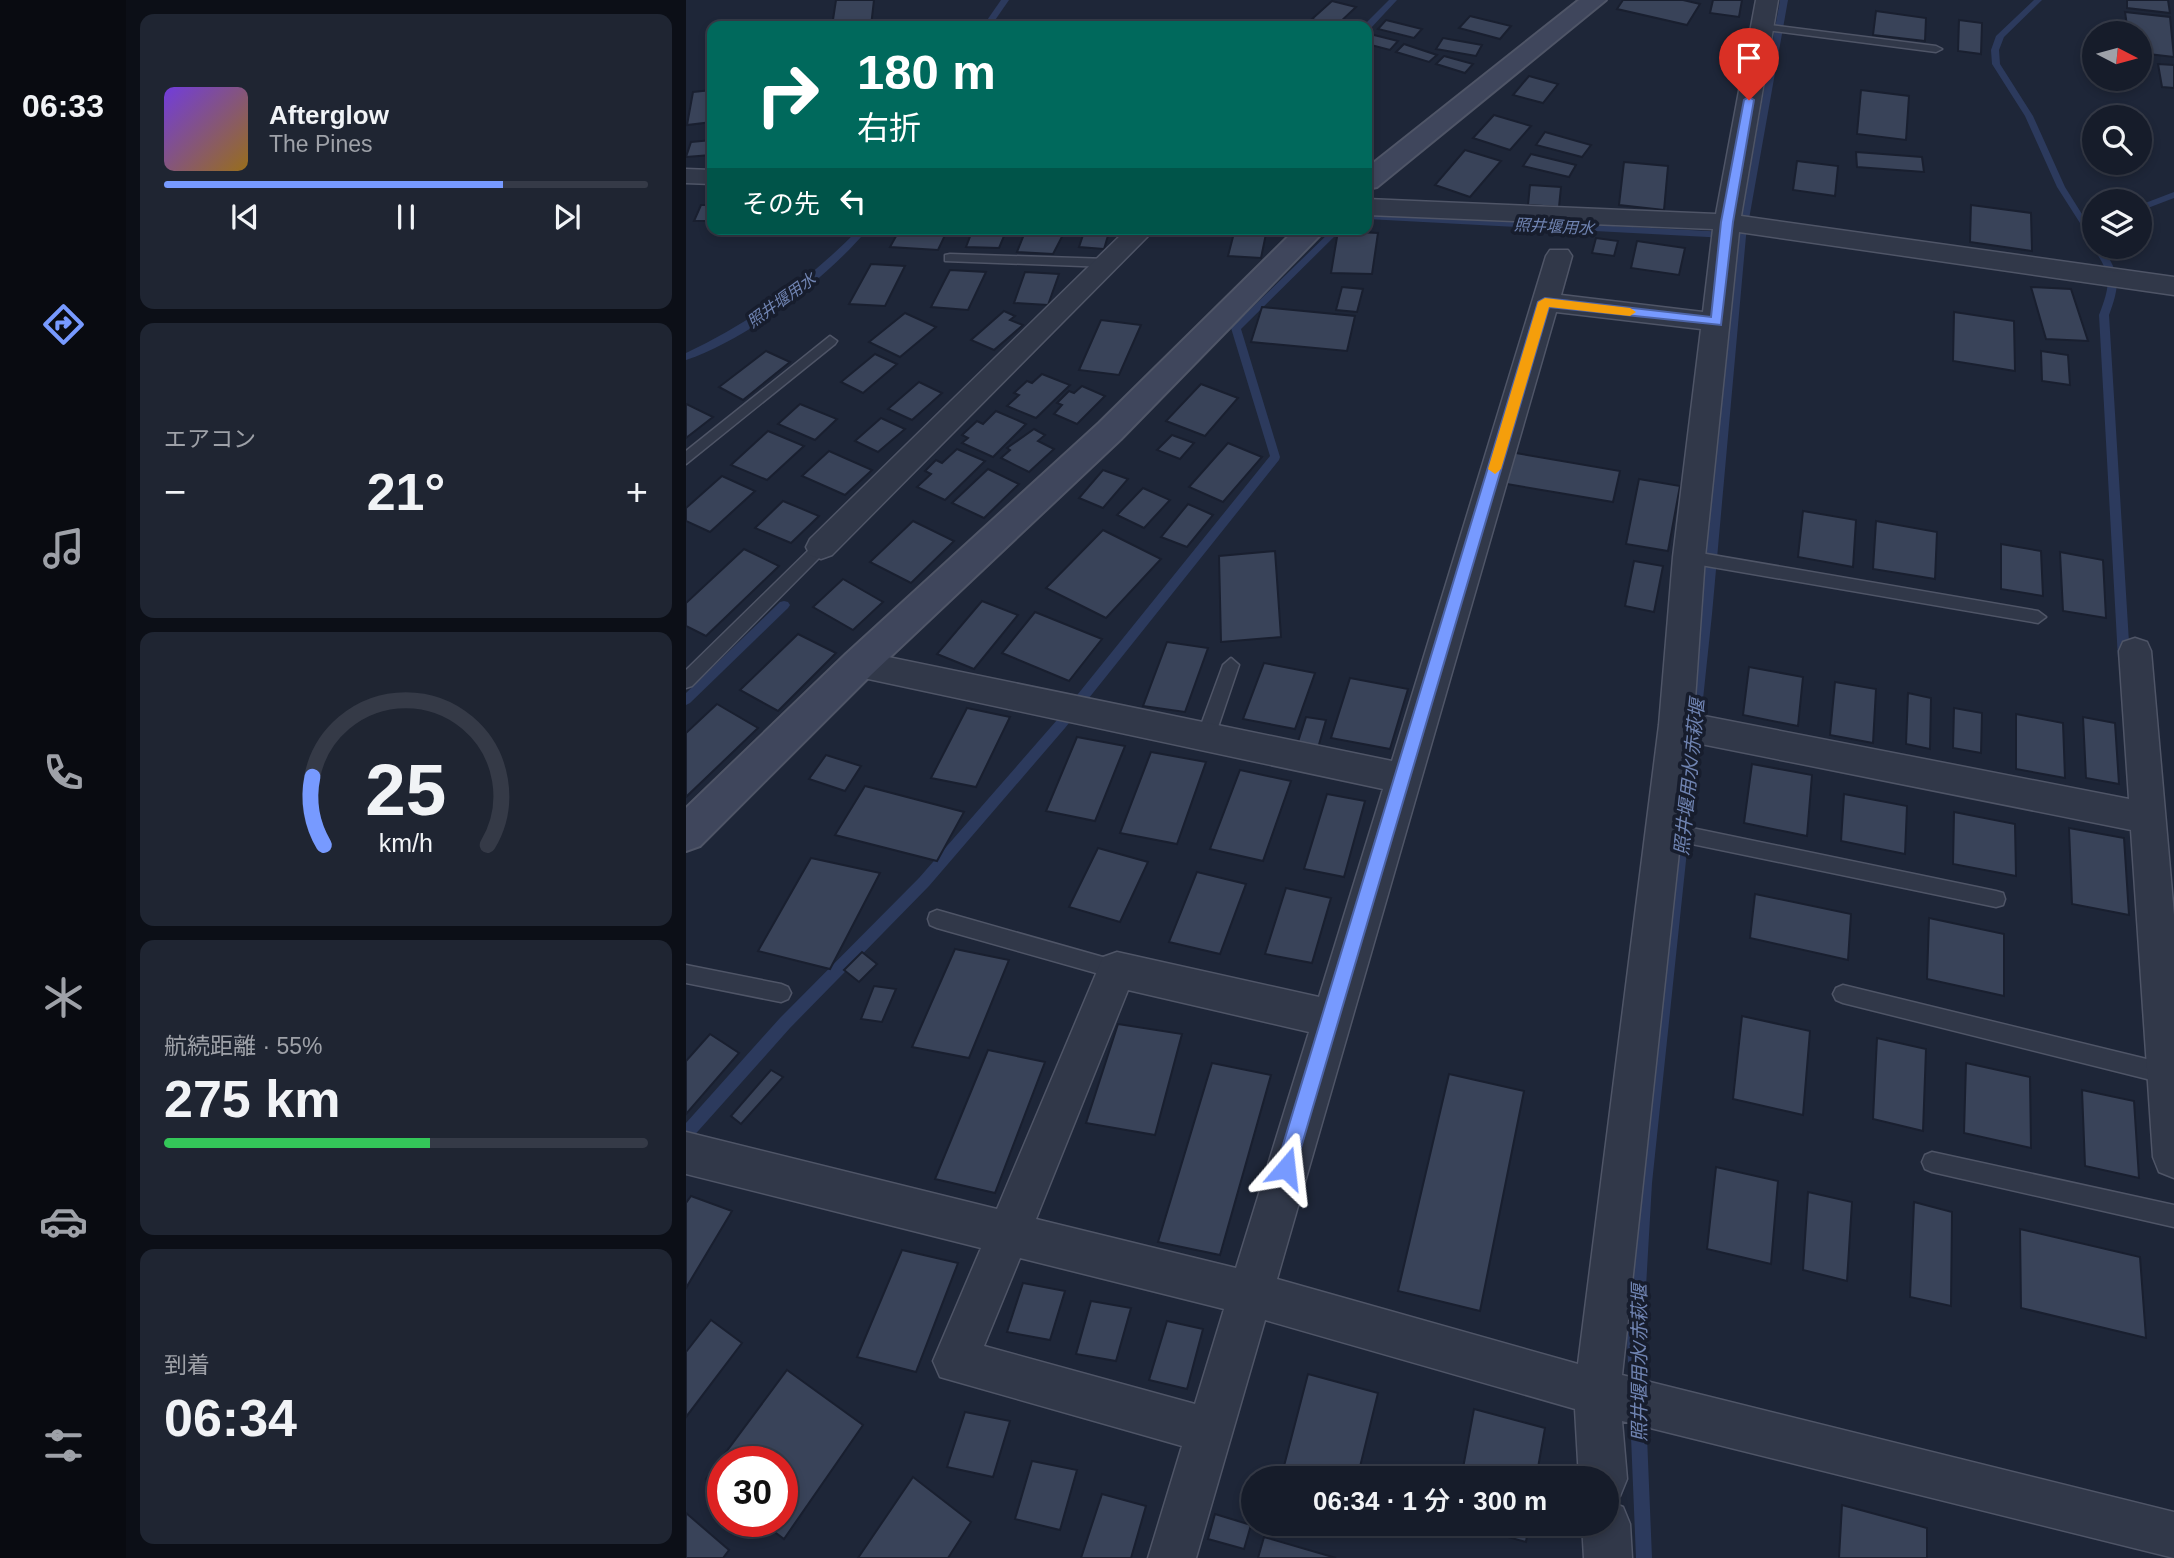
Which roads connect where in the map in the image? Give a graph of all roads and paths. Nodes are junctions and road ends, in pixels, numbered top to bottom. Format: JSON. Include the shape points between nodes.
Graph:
{"nodes":[{"id":1,"x":1594,"y":0,"type":"edge"},
{"id":2,"x":1765,"y":13,"type":"edge"},
{"id":3,"x":1936,"y":48,"type":"dead end"},
{"id":4,"x":686,"y":176,"type":"edge"},
{"id":5,"x":707,"y":177,"type":"edge"},
{"id":6,"x":1372,"y":177,"type":"edge"},
{"id":7,"x":1372,"y":206,"type":"edge"},
{"id":8,"x":1727,"y":222,"type":"junction"},
{"id":9,"x":1136,"y":235,"type":"edge"},
{"id":10,"x":1306,"y":235,"type":"edge"},
{"id":11,"x":1559,"y":256,"type":"dead end"},
{"id":12,"x":950,"y":258,"type":"dead end"},
{"id":13,"x":1108,"y":263,"type":"junction"},
{"id":14,"x":2174,"y":286,"type":"edge"},
{"id":15,"x":1545,"y":302,"type":"junction"},
{"id":16,"x":1716,"y":322,"type":"junction"},
{"id":17,"x":830,"y":341,"type":"dead end"},
{"id":18,"x":686,"y":459,"type":"edge"},
{"id":19,"x":821,"y":547,"type":"joint"},
{"id":20,"x":1689,"y":557,"type":"junction"},
{"id":21,"x":2038,"y":617,"type":"dead end"},
{"id":22,"x":2135,"y":651,"type":"dead end"},
{"id":23,"x":859,"y":664,"type":"junction"},
{"id":24,"x":1231,"y":665,"type":"dead end"},
{"id":25,"x":686,"y":681,"type":"edge"},
{"id":26,"x":1676,"y":725,"type":"junction"},
{"id":27,"x":1206,"y":736,"type":"junction"},
{"id":28,"x":1402,"y":778,"type":"junction"},
{"id":29,"x":2148,"y":818,"type":"junction"},
{"id":30,"x":1663,"y":830,"type":"junction"},
{"id":31,"x":686,"y":834,"type":"edge"},
{"id":32,"x":1996,"y":899,"type":"dead end"},
{"id":33,"x":937,"y":919,"type":"dead end"},
{"id":34,"x":1117,"y":970,"type":"junction"},
{"id":35,"x":686,"y":974,"type":"edge"},
{"id":36,"x":781,"y":993,"type":"dead end"},
{"id":37,"x":1843,"y":994,"type":"dead end"},
{"id":38,"x":1331,"y":1018,"type":"junction"},
{"id":39,"x":2167,"y":1074,"type":"junction"},
{"id":40,"x":686,"y":1153,"type":"edge"},
{"id":41,"x":2174,"y":1157,"type":"edge"},
{"id":42,"x":1931,"y":1162,"type":"dead end"},
{"id":43,"x":2174,"y":1216,"type":"edge"},
{"id":44,"x":1009,"y":1233,"type":"junction"},
{"id":45,"x":1249,"y":1293,"type":"junction"},
{"id":46,"x":1597,"y":1392,"type":"junction"},
{"id":47,"x":1210,"y":1431,"type":"junction"},
{"id":48,"x":1602,"y":1466,"type":"edge"},
{"id":49,"x":1607,"y":1536,"type":"edge"},
{"id":50,"x":2174,"y":1536,"type":"edge"},
{"id":51,"x":1172,"y":1558,"type":"edge"},
{"id":52,"x":1608,"y":1558,"type":"edge"}],
"edges":[{"from":1,"to":6,"type":"street"},
{"from":2,"to":3,"type":"lane"},
{"from":2,"to":8,"type":"street"},
{"from":4,"to":5,"type":"street"},
{"from":7,"to":8,"type":"street"},
{"from":8,"to":14,"type":"street"},
{"from":8,"to":16,"type":"street"},
{"from":9,"to":13,"type":"street"},
{"from":10,"to":23,"type":"street","via":[[1110,430]]},
{"from":11,"to":15,"type":"street"},
{"from":12,"to":13,"type":"lane"},
{"from":13,"to":19,"type":"street"},
{"from":15,"to":16,"type":"street"},
{"from":15,"to":28,"type":"street"},
{"from":16,"to":20,"type":"street"},
{"from":17,"to":18,"type":"lane"},
{"from":19,"to":25,"type":"lane"},
{"from":20,"to":21,"type":"lane"},
{"from":20,"to":26,"type":"street"},
{"from":22,"to":29,"type":"street"},
{"from":23,"to":27,"type":"street"},
{"from":23,"to":31,"type":"street"},
{"from":24,"to":27,"type":"lane"},
{"from":26,"to":29,"type":"street"},
{"from":26,"to":30,"type":"street"},
{"from":27,"to":28,"type":"street"},
{"from":28,"to":38,"type":"street"},
{"from":29,"to":39,"type":"street"},
{"from":30,"to":32,"type":"lane"},
{"from":30,"to":46,"type":"street"},
{"from":33,"to":34,"type":"lane"},
{"from":34,"to":38,"type":"street"},
{"from":34,"to":44,"type":"street"},
{"from":35,"to":36,"type":"lane"},
{"from":37,"to":39,"type":"lane"},
{"from":38,"to":45,"type":"street"},
{"from":39,"to":41,"type":"street"},
{"from":40,"to":44,"type":"street"},
{"from":42,"to":43,"type":"lane"},
{"from":44,"to":45,"type":"street"},
{"from":44,"to":47,"type":"street","via":[[956,1361]]},
{"from":45,"to":46,"type":"street"},
{"from":45,"to":47,"type":"street"},
{"from":46,"to":48,"type":"street"},
{"from":46,"to":50,"type":"street"},
{"from":47,"to":51,"type":"street"},
{"from":49,"to":52,"type":"street"}]}
